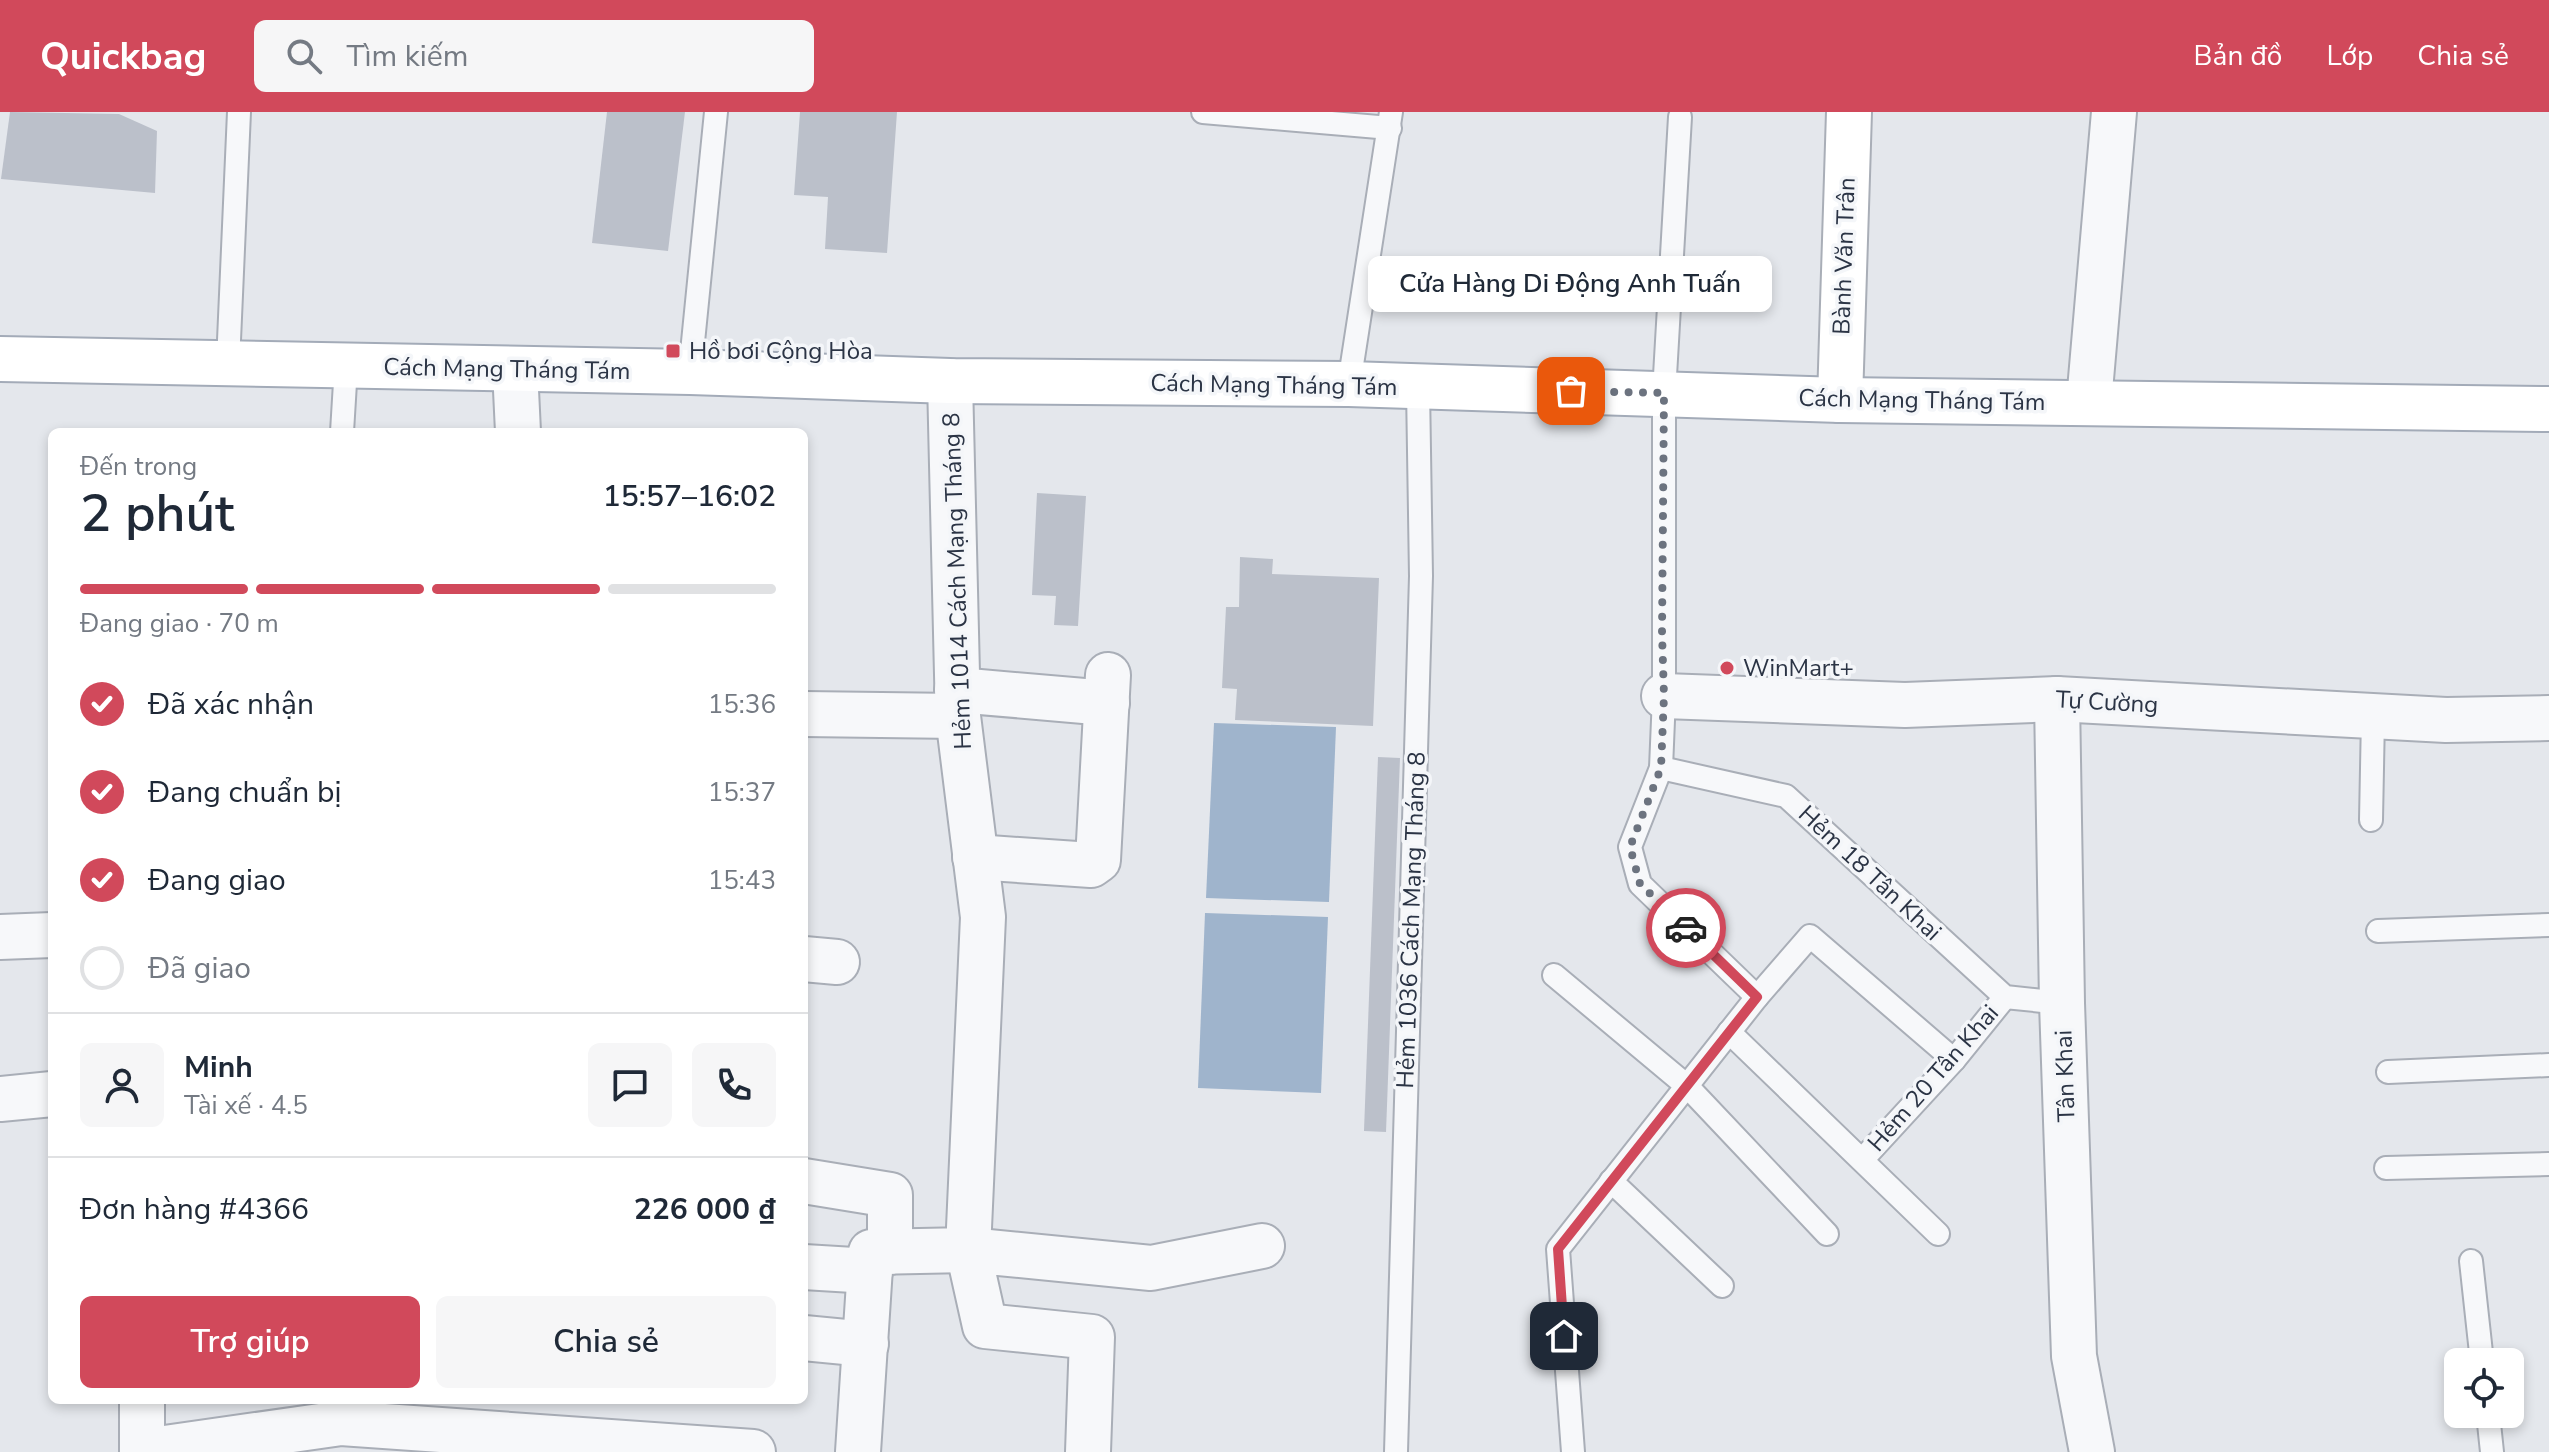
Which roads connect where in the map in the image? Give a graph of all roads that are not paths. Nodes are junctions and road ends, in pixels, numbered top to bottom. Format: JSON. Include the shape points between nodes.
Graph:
{"nodes":[{"id":1,"x":239,"y":112,"type":"edge"},
{"id":2,"x":716,"y":112,"type":"edge"},
{"id":3,"x":1203,"y":112,"type":"edge"},
{"id":4,"x":1849,"y":112,"type":"edge"},
{"id":5,"x":2114,"y":112,"type":"edge"},
{"id":6,"x":1680,"y":117,"type":"dead end"},
{"id":7,"x":1391,"y":120,"type":"edge"},
{"id":8,"x":0,"y":359,"type":"edge"},
{"id":9,"x":228,"y":363,"type":"junction"},
{"id":10,"x":346,"y":366,"type":"junction"},
{"id":11,"x":515,"y":369,"type":"junction"},
{"id":12,"x":690,"y":372,"type":"junction"},
{"id":13,"x":950,"y":381,"type":"junction"},
{"id":14,"x":1349,"y":384,"type":"junction"},
{"id":15,"x":1418,"y":388,"type":"junction"},
{"id":16,"x":1664,"y":393,"type":"junction"},
{"id":17,"x":1840,"y":400,"type":"junction"},
{"id":18,"x":2089,"y":402,"type":"junction"},
{"id":19,"x":2549,"y":409,"type":"edge"},
{"id":20,"x":342,"y":428,"type":"edge"},
{"id":21,"x":518,"y":428,"type":"edge"},
{"id":22,"x":1664,"y":696,"type":"junction"},
{"id":23,"x":2057,"y":699,"type":"junction"},
{"id":24,"x":957,"y":703,"type":"junction"},
{"id":25,"x":808,"y":714,"type":"edge"},
{"id":26,"x":2373,"y":717,"type":"junction"},
{"id":27,"x":2549,"y":718,"type":"edge"},
{"id":28,"x":1661,"y":768,"type":"junction"},
{"id":29,"x":2371,"y":820,"type":"dead end"},
{"id":30,"x":975,"y":857,"type":"junction"},
{"id":31,"x":2549,"y":925,"type":"edge"},
{"id":32,"x":2378,"y":931,"type":"dead end"},
{"id":33,"x":48,"y":935,"type":"edge"},
{"id":34,"x":0,"y":937,"type":"edge"},
{"id":35,"x":1554,"y":975,"type":"dead end"},
{"id":36,"x":1757,"y":997,"type":"junction"},
{"id":37,"x":2005,"y":997,"type":"junction"},
{"id":38,"x":2062,"y":1003,"type":"junction"},
{"id":39,"x":1729,"y":1032,"type":"junction"},
{"id":40,"x":1954,"y":1060,"type":"junction"},
{"id":41,"x":2549,"y":1065,"type":"edge"},
{"id":42,"x":2388,"y":1072,"type":"dead end"},
{"id":43,"x":1687,"y":1086,"type":"junction"},
{"id":44,"x":48,"y":1094,"type":"edge"},
{"id":45,"x":0,"y":1099,"type":"edge"},
{"id":46,"x":1862,"y":1160,"type":"junction"},
{"id":47,"x":2549,"y":1164,"type":"edge"},
{"id":48,"x":2386,"y":1168,"type":"dead end"},
{"id":49,"x":1611,"y":1181,"type":"junction"},
{"id":50,"x":808,"y":1182,"type":"edge"},
{"id":51,"x":1827,"y":1234,"type":"dead end"},
{"id":52,"x":1938,"y":1234,"type":"dead end"},
{"id":53,"x":1262,"y":1246,"type":"dead end"},
{"id":54,"x":968,"y":1250,"type":"junction"},
{"id":55,"x":880,"y":1261,"type":"junction"},
{"id":56,"x":2471,"y":1261,"type":"dead end"},
{"id":57,"x":808,"y":1267,"type":"edge"},
{"id":58,"x":1722,"y":1286,"type":"dead end"},
{"id":59,"x":808,"y":1338,"type":"edge"},
{"id":60,"x":866,"y":1344,"type":"junction"},
{"id":61,"x":2480,"y":1348,"type":"edge"},
{"id":62,"x":142,"y":1404,"type":"edge"},
{"id":63,"x":468,"y":1416,"type":"edge"},
{"id":64,"x":341,"y":1425,"type":"edge"},
{"id":65,"x":2489,"y":1428,"type":"edge"},
{"id":66,"x":568,"y":1445,"type":"edge"},
{"id":67,"x":229,"y":1446,"type":"edge"},
{"id":68,"x":142,"y":1452,"type":"edge"},
{"id":69,"x":154,"y":1452,"type":"edge"},
{"id":70,"x":753,"y":1452,"type":"edge"},
{"id":71,"x":858,"y":1452,"type":"edge"},
{"id":72,"x":1088,"y":1452,"type":"edge"},
{"id":73,"x":1396,"y":1452,"type":"edge"},
{"id":74,"x":1573,"y":1452,"type":"edge"},
{"id":75,"x":2092,"y":1452,"type":"edge"},
{"id":76,"x":2492,"y":1452,"type":"edge"}],
"edges":[{"from":1,"to":9,"type":"lane"},
{"from":2,"to":12,"type":"lane"},
{"from":3,"to":7,"type":"lane"},
{"from":4,"to":17,"type":"main road","name":"Bành Văn Trân"},
{"from":5,"to":18,"type":"street"},
{"from":6,"to":16,"type":"lane"},
{"from":7,"to":14,"type":"lane"},
{"from":8,"to":9,"type":"main road","name":"Cách Mạng Tháng Tám"},
{"from":9,"to":10,"type":"main road","name":"Cách Mạng Tháng Tám"},
{"from":10,"to":11,"type":"main road","name":"Cách Mạng Tháng Tám"},
{"from":10,"to":20,"type":"lane"},
{"from":11,"to":12,"type":"main road","name":"Cách Mạng Tháng Tám"},
{"from":11,"to":21,"type":"street"},
{"from":12,"to":13,"type":"main road","name":"Cách Mạng Tháng Tám"},
{"from":13,"to":14,"type":"main road","name":"Cách Mạng Tháng Tám"},
{"from":13,"to":24,"type":"street","name":"Hẻm 1014 Cách Mạng Tháng 8"},
{"from":14,"to":15,"type":"main road","name":"Cách Mạng Tháng Tám"},
{"from":15,"to":16,"type":"main road","name":"Cách Mạng Tháng Tám"},
{"from":15,"to":73,"type":"lane","name":"Hẻm 1036 Cách Mạng Tháng 8","via":[[1421,576]]},
{"from":16,"to":17,"type":"main road","name":"Cách Mạng Tháng Tám"},
{"from":16,"to":22,"type":"lane"},
{"from":17,"to":18,"type":"main road","name":"Cách Mạng Tháng Tám"},
{"from":18,"to":19,"type":"main road","name":"Cách Mạng Tháng Tám"},
{"from":22,"to":23,"type":"street","name":"Tự Cường","via":[[1905,705]]},
{"from":22,"to":28,"type":"lane"},
{"from":23,"to":26,"type":"street","name":"Tự Cường"},
{"from":23,"to":38,"type":"street","name":"Tân Khai"},
{"from":24,"to":25,"type":"street"},
{"from":24,"to":30,"type":"street","name":"Hẻm 1014 Cách Mạng Tháng 8"},
{"from":24,"to":30,"type":"street","via":[[1107,689],[1098,860],[1091,865]]},
{"from":26,"to":27,"type":"street","name":"Tự Cường"},
{"from":26,"to":29,"type":"lane"},
{"from":28,"to":36,"type":"lane","via":[[1630,847],[1640,884]]},
{"from":28,"to":37,"type":"lane","name":"Hẻm 18 Tân Khai","via":[[1786,796]]},
{"from":30,"to":54,"type":"street","name":"Hẻm 1014 Cách Mạng Tháng 8","via":[[983,917]]},
{"from":31,"to":32,"type":"lane"},
{"from":33,"to":34,"type":"street"},
{"from":35,"to":43,"type":"lane"},
{"from":36,"to":39,"type":"lane"},
{"from":36,"to":40,"type":"lane","via":[[1810,936]]},
{"from":37,"to":38,"type":"lane"},
{"from":37,"to":40,"type":"lane","name":"Hẻm 20 Tân Khai"},
{"from":38,"to":75,"type":"street","name":"Tân Khai","via":[[2074,1356]]},
{"from":39,"to":43,"type":"lane"},
{"from":39,"to":46,"type":"lane"},
{"from":40,"to":46,"type":"lane","name":"Hẻm 20 Tân Khai"},
{"from":41,"to":42,"type":"lane"},
{"from":43,"to":49,"type":"lane"},
{"from":43,"to":51,"type":"lane"},
{"from":44,"to":45,"type":"street"},
{"from":46,"to":52,"type":"lane"},
{"from":47,"to":48,"type":"lane"},
{"from":49,"to":58,"type":"lane"},
{"from":49,"to":74,"type":"lane","via":[[1558,1249]]},
{"from":50,"to":55,"type":"street","via":[[890,1195]]},
{"from":53,"to":54,"type":"street","via":[[1151,1268]]},
{"from":54,"to":55,"type":"street"},
{"from":54,"to":72,"type":"street","name":"Hẻm 1014 Cách Mạng Tháng 8","via":[[985,1326],[1092,1337]]},
{"from":55,"to":57,"type":"street"},
{"from":55,"to":60,"type":"street"},
{"from":56,"to":61,"type":"lane"},
{"from":59,"to":60,"type":"street"},
{"from":60,"to":71,"type":"street"},
{"from":62,"to":68,"type":"street"},
{"from":63,"to":64,"type":"street"},
{"from":63,"to":66,"type":"street"},
{"from":64,"to":67,"type":"street"},
{"from":65,"to":76,"type":"lane"},
{"from":66,"to":70,"type":"street"},
{"from":67,"to":69,"type":"street"}]}
